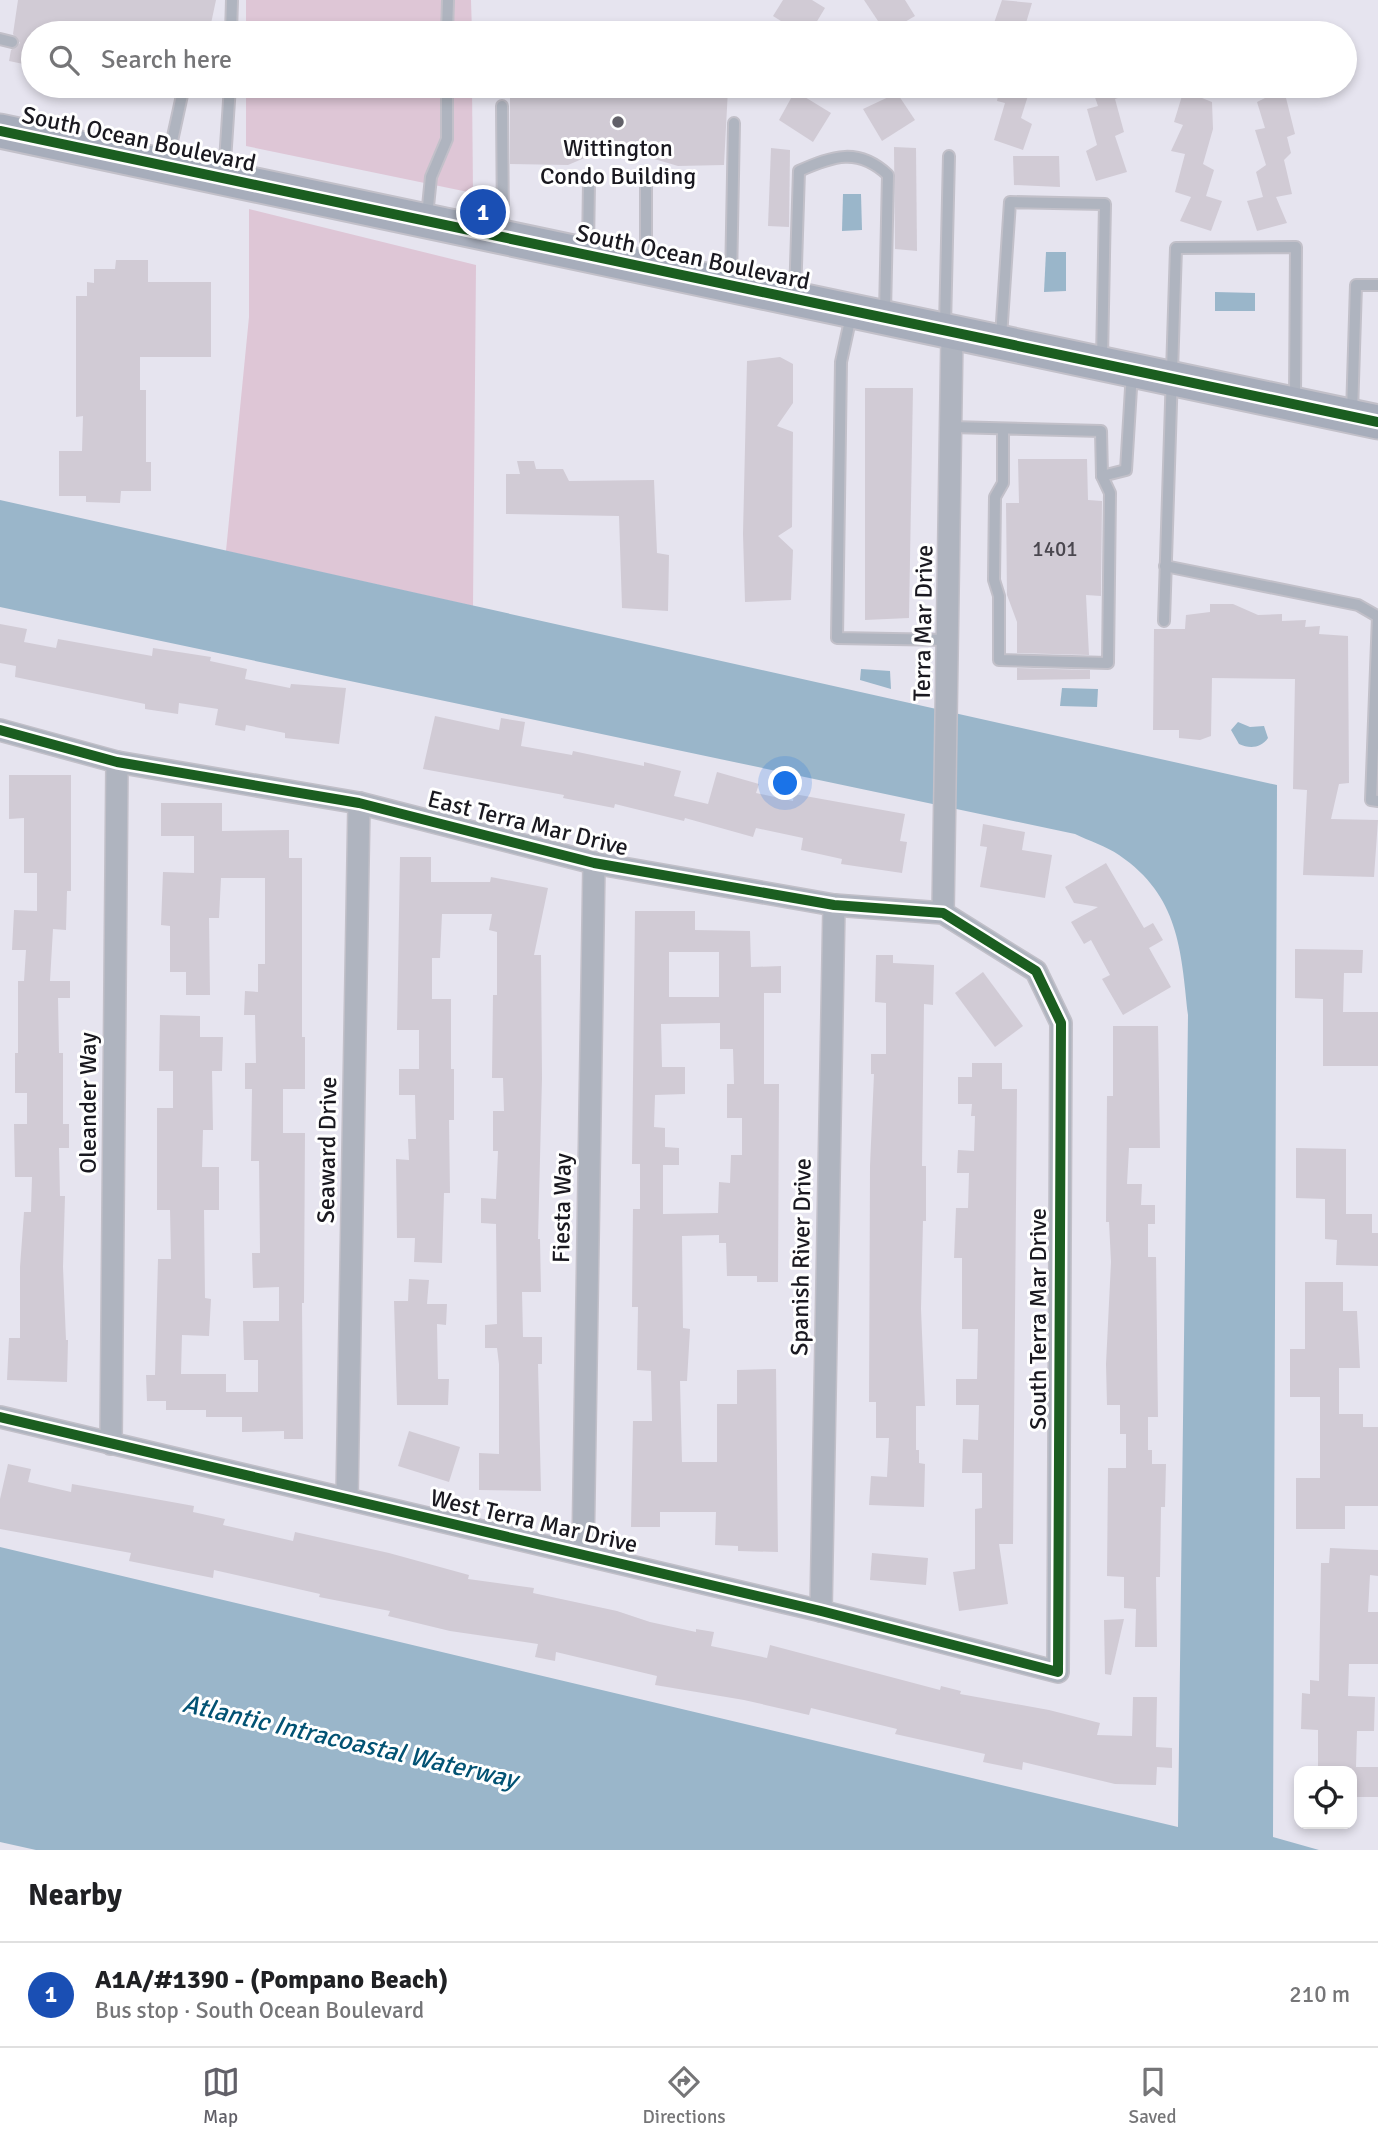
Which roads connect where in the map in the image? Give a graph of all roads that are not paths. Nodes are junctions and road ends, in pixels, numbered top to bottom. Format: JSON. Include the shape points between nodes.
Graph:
{"nodes":[{"id":1,"x":232,"y":0,"type":"edge"},
{"id":2,"x":448,"y":0,"type":"edge"},
{"id":3,"x":231,"y":21,"type":"edge"},
{"id":4,"x":447,"y":21,"type":"edge"},
{"id":5,"x":0,"y":39,"type":"edge"},
{"id":6,"x":12,"y":42,"type":"dead end"},
{"id":7,"x":181,"y":98,"type":"edge"},
{"id":8,"x":229,"y":98,"type":"edge"},
{"id":9,"x":447,"y":98,"type":"edge"},
{"id":10,"x":502,"y":106,"type":"dead end"},
{"id":11,"x":734,"y":123,"type":"dead end"},
{"id":12,"x":0,"y":131,"type":"edge"},
{"id":13,"x":948,"y":156,"type":"dead end"},
{"id":14,"x":166,"y":167,"type":"junction"},
{"id":15,"x":224,"y":179,"type":"junction"},
{"id":16,"x":589,"y":180,"type":"dead end"},
{"id":17,"x":646,"y":180,"type":"dead end"},
{"id":18,"x":426,"y":222,"type":"junction"},
{"id":19,"x":503,"y":238,"type":"junction"},
{"id":20,"x":588,"y":256,"type":"junction"},
{"id":21,"x":646,"y":269,"type":"junction"},
{"id":22,"x":1378,"y":285,"type":"edge"},
{"id":23,"x":731,"y":287,"type":"junction"},
{"id":24,"x":795,"y":301,"type":"junction"},
{"id":25,"x":852,"y":313,"type":"junction"},
{"id":26,"x":885,"y":320,"type":"junction"},
{"id":27,"x":948,"y":333,"type":"junction"},
{"id":28,"x":1000,"y":344,"type":"junction"},
{"id":29,"x":1117,"y":368,"type":"junction"},
{"id":30,"x":1171,"y":379,"type":"junction"},
{"id":31,"x":1294,"y":405,"type":"junction"},
{"id":32,"x":1365,"y":420,"type":"edge"},
{"id":33,"x":951,"y":427,"type":"junction"},
{"id":34,"x":1003,"y":429,"type":"junction"},
{"id":35,"x":1102,"y":476,"type":"junction"},
{"id":36,"x":1165,"y":566,"type":"junction"},
{"id":37,"x":1378,"y":616,"type":"edge"},
{"id":38,"x":1164,"y":621,"type":"dead end"},
{"id":39,"x":949,"y":640,"type":"junction"},
{"id":40,"x":0,"y":730,"type":"edge"},
{"id":41,"x":117,"y":762,"type":"junction"},
{"id":42,"x":1378,"y":801,"type":"edge"},
{"id":43,"x":359,"y":803,"type":"junction"},
{"id":44,"x":594,"y":863,"type":"junction"},
{"id":45,"x":834,"y":905,"type":"junction"},
{"id":46,"x":943,"y":913,"type":"junction"},
{"id":47,"x":1036,"y":971,"type":"joint"},
{"id":48,"x":0,"y":1417,"type":"edge"},
{"id":49,"x":111,"y":1444,"type":"junction"},
{"id":50,"x":347,"y":1498,"type":"junction"},
{"id":51,"x":583,"y":1554,"type":"junction"},
{"id":52,"x":821,"y":1611,"type":"junction"},
{"id":53,"x":1058,"y":1672,"type":"joint"}],
"edges":[{"from":1,"to":3,"type":"lane"},
{"from":2,"to":4,"type":"lane"},
{"from":5,"to":6,"type":"lane"},
{"from":7,"to":14,"type":"lane"},
{"from":8,"to":15,"type":"lane"},
{"from":9,"to":18,"type":"lane","via":[[447,139],[430,177]]},
{"from":10,"to":19,"type":"lane"},
{"from":11,"to":23,"type":"lane"},
{"from":12,"to":14,"type":"main road","name":"South Ocean Boulevard"},
{"from":13,"to":27,"type":"lane"},
{"from":14,"to":15,"type":"main road","name":"South Ocean Boulevard"},
{"from":15,"to":18,"type":"main road","name":"South Ocean Boulevard"},
{"from":16,"to":20,"type":"lane"},
{"from":17,"to":21,"type":"lane"},
{"from":18,"to":19,"type":"main road","name":"South Ocean Boulevard"},
{"from":19,"to":20,"type":"main road","name":"South Ocean Boulevard"},
{"from":20,"to":21,"type":"main road","name":"South Ocean Boulevard"},
{"from":21,"to":23,"type":"main road","name":"South Ocean Boulevard"},
{"from":22,"to":32,"type":"lane","via":[[1356,285]]},
{"from":23,"to":24,"type":"main road","name":"South Ocean Boulevard"},
{"from":24,"to":25,"type":"main road","name":"South Ocean Boulevard"},
{"from":24,"to":26,"type":"lane","via":[[799,172],[826,159],[849,156],[874,161],[888,174]]},
{"from":25,"to":26,"type":"main road","name":"South Ocean Boulevard"},
{"from":25,"to":39,"type":"lane","via":[[841,362],[837,638]]},
{"from":26,"to":27,"type":"main road","name":"South Ocean Boulevard"},
{"from":27,"to":28,"type":"main road","name":"South Ocean Boulevard"},
{"from":27,"to":33,"type":"street","name":"Terra Mar Drive"},
{"from":28,"to":29,"type":"main road","name":"South Ocean Boulevard"},
{"from":28,"to":29,"type":"lane","via":[[1010,202],[1105,204]]},
{"from":29,"to":30,"type":"main road","name":"South Ocean Boulevard"},
{"from":29,"to":35,"type":"lane","via":[[1126,470]]},
{"from":30,"to":31,"type":"main road","name":"South Ocean Boulevard"},
{"from":30,"to":31,"type":"lane","via":[[1175,248],[1296,247]]},
{"from":30,"to":36,"type":"lane"},
{"from":31,"to":32,"type":"main road","name":"South Ocean Boulevard"},
{"from":33,"to":34,"type":"lane"},
{"from":33,"to":39,"type":"street","name":"Terra Mar Drive"},
{"from":34,"to":35,"type":"lane","via":[[1101,431]]},
{"from":34,"to":35,"type":"lane","via":[[1003,483],[995,497],[999,660],[1108,663],[1110,493]]},
{"from":36,"to":37,"type":"lane","via":[[1358,605]]},
{"from":36,"to":38,"type":"lane"},
{"from":37,"to":42,"type":"lane","via":[[1371,800]]},
{"from":39,"to":46,"type":"street","name":"Terra Mar Drive"},
{"from":40,"to":41,"type":"street","name":"East Terra Mar Drive"},
{"from":41,"to":43,"type":"street","name":"East Terra Mar Drive"},
{"from":41,"to":49,"type":"street","name":"Oleander Way"},
{"from":43,"to":44,"type":"street","name":"East Terra Mar Drive"},
{"from":43,"to":50,"type":"street","name":"Seaward Drive"},
{"from":44,"to":45,"type":"street","name":"East Terra Mar Drive"},
{"from":44,"to":51,"type":"street","name":"Fiesta Way"},
{"from":45,"to":46,"type":"street","name":"East Terra Mar Drive"},
{"from":45,"to":52,"type":"street","name":"Spanish River Drive"},
{"from":46,"to":47,"type":"street","name":"East Terra Mar Drive"},
{"from":47,"to":53,"type":"street","name":"South Terra Mar Drive","via":[[1061,1023]]},
{"from":48,"to":49,"type":"street","name":"West Terra Mar Drive"},
{"from":49,"to":50,"type":"street","name":"West Terra Mar Drive"},
{"from":50,"to":51,"type":"street","name":"West Terra Mar Drive"},
{"from":51,"to":52,"type":"street","name":"West Terra Mar Drive"},
{"from":52,"to":53,"type":"street","name":"West Terra Mar Drive"}]}
